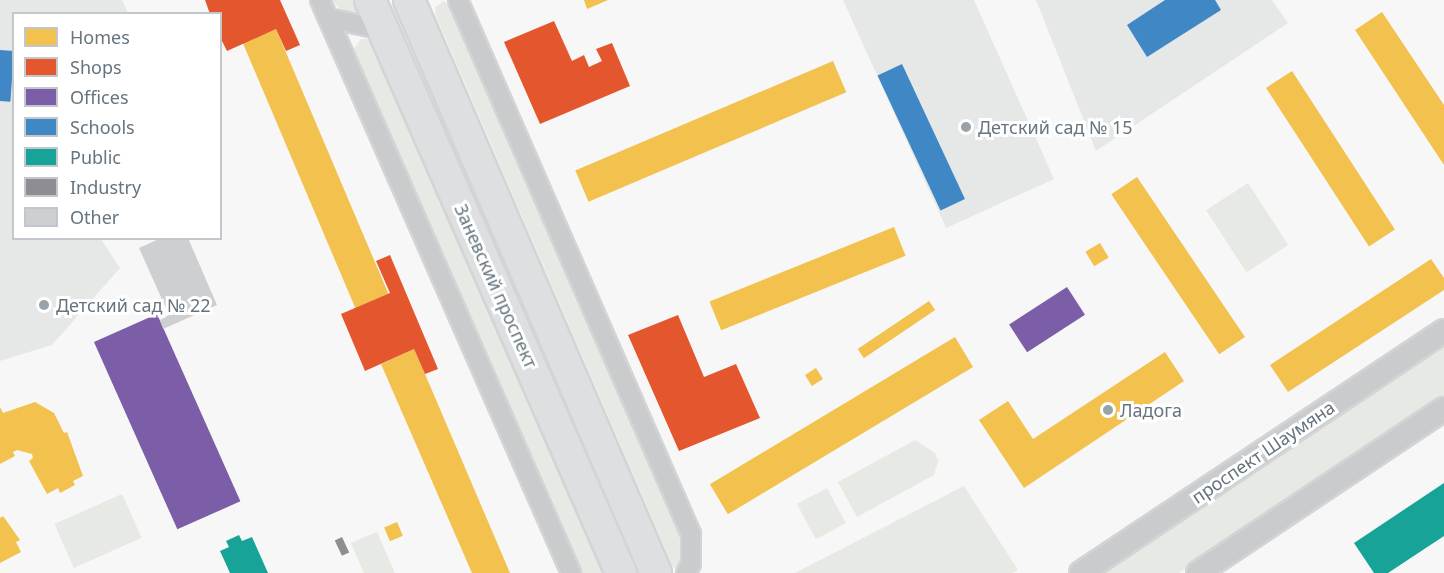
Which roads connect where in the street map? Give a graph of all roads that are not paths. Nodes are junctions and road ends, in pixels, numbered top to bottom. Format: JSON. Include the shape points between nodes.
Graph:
{"nodes":[{"id":1,"x":320,"y":0,"type":"edge"},
{"id":2,"x":370,"y":0,"type":"edge"},
{"id":3,"x":459,"y":0,"type":"edge"},
{"id":4,"x":417,"y":5,"type":"edge"},
{"id":5,"x":328,"y":18,"type":"junction"},
{"id":6,"x":384,"y":30,"type":"junction"},
{"id":7,"x":1444,"y":331,"type":"edge"},
{"id":8,"x":1444,"y":409,"type":"edge"},
{"id":9,"x":571,"y":573,"type":"edge"},
{"id":10,"x":621,"y":573,"type":"edge"},
{"id":11,"x":656,"y":573,"type":"edge"},
{"id":12,"x":686,"y":573,"type":"edge"},
{"id":13,"x":1082,"y":573,"type":"edge"},
{"id":14,"x":1198,"y":573,"type":"edge"}],
"edges":[{"from":1,"to":5,"type":"street"},
{"from":2,"to":6,"type":"main road","name":"Заневский проспект"},
{"from":3,"to":12,"type":"street","via":[[692,534],[691,564]]},
{"from":4,"to":11,"type":"main road","name":"Заневский проспект"},
{"from":5,"to":6,"type":"street"},
{"from":5,"to":9,"type":"street"},
{"from":6,"to":10,"type":"main road","name":"Заневский проспект"},
{"from":7,"to":13,"type":"street","name":"проспект Шаумяна"},
{"from":8,"to":14,"type":"street"}]}
